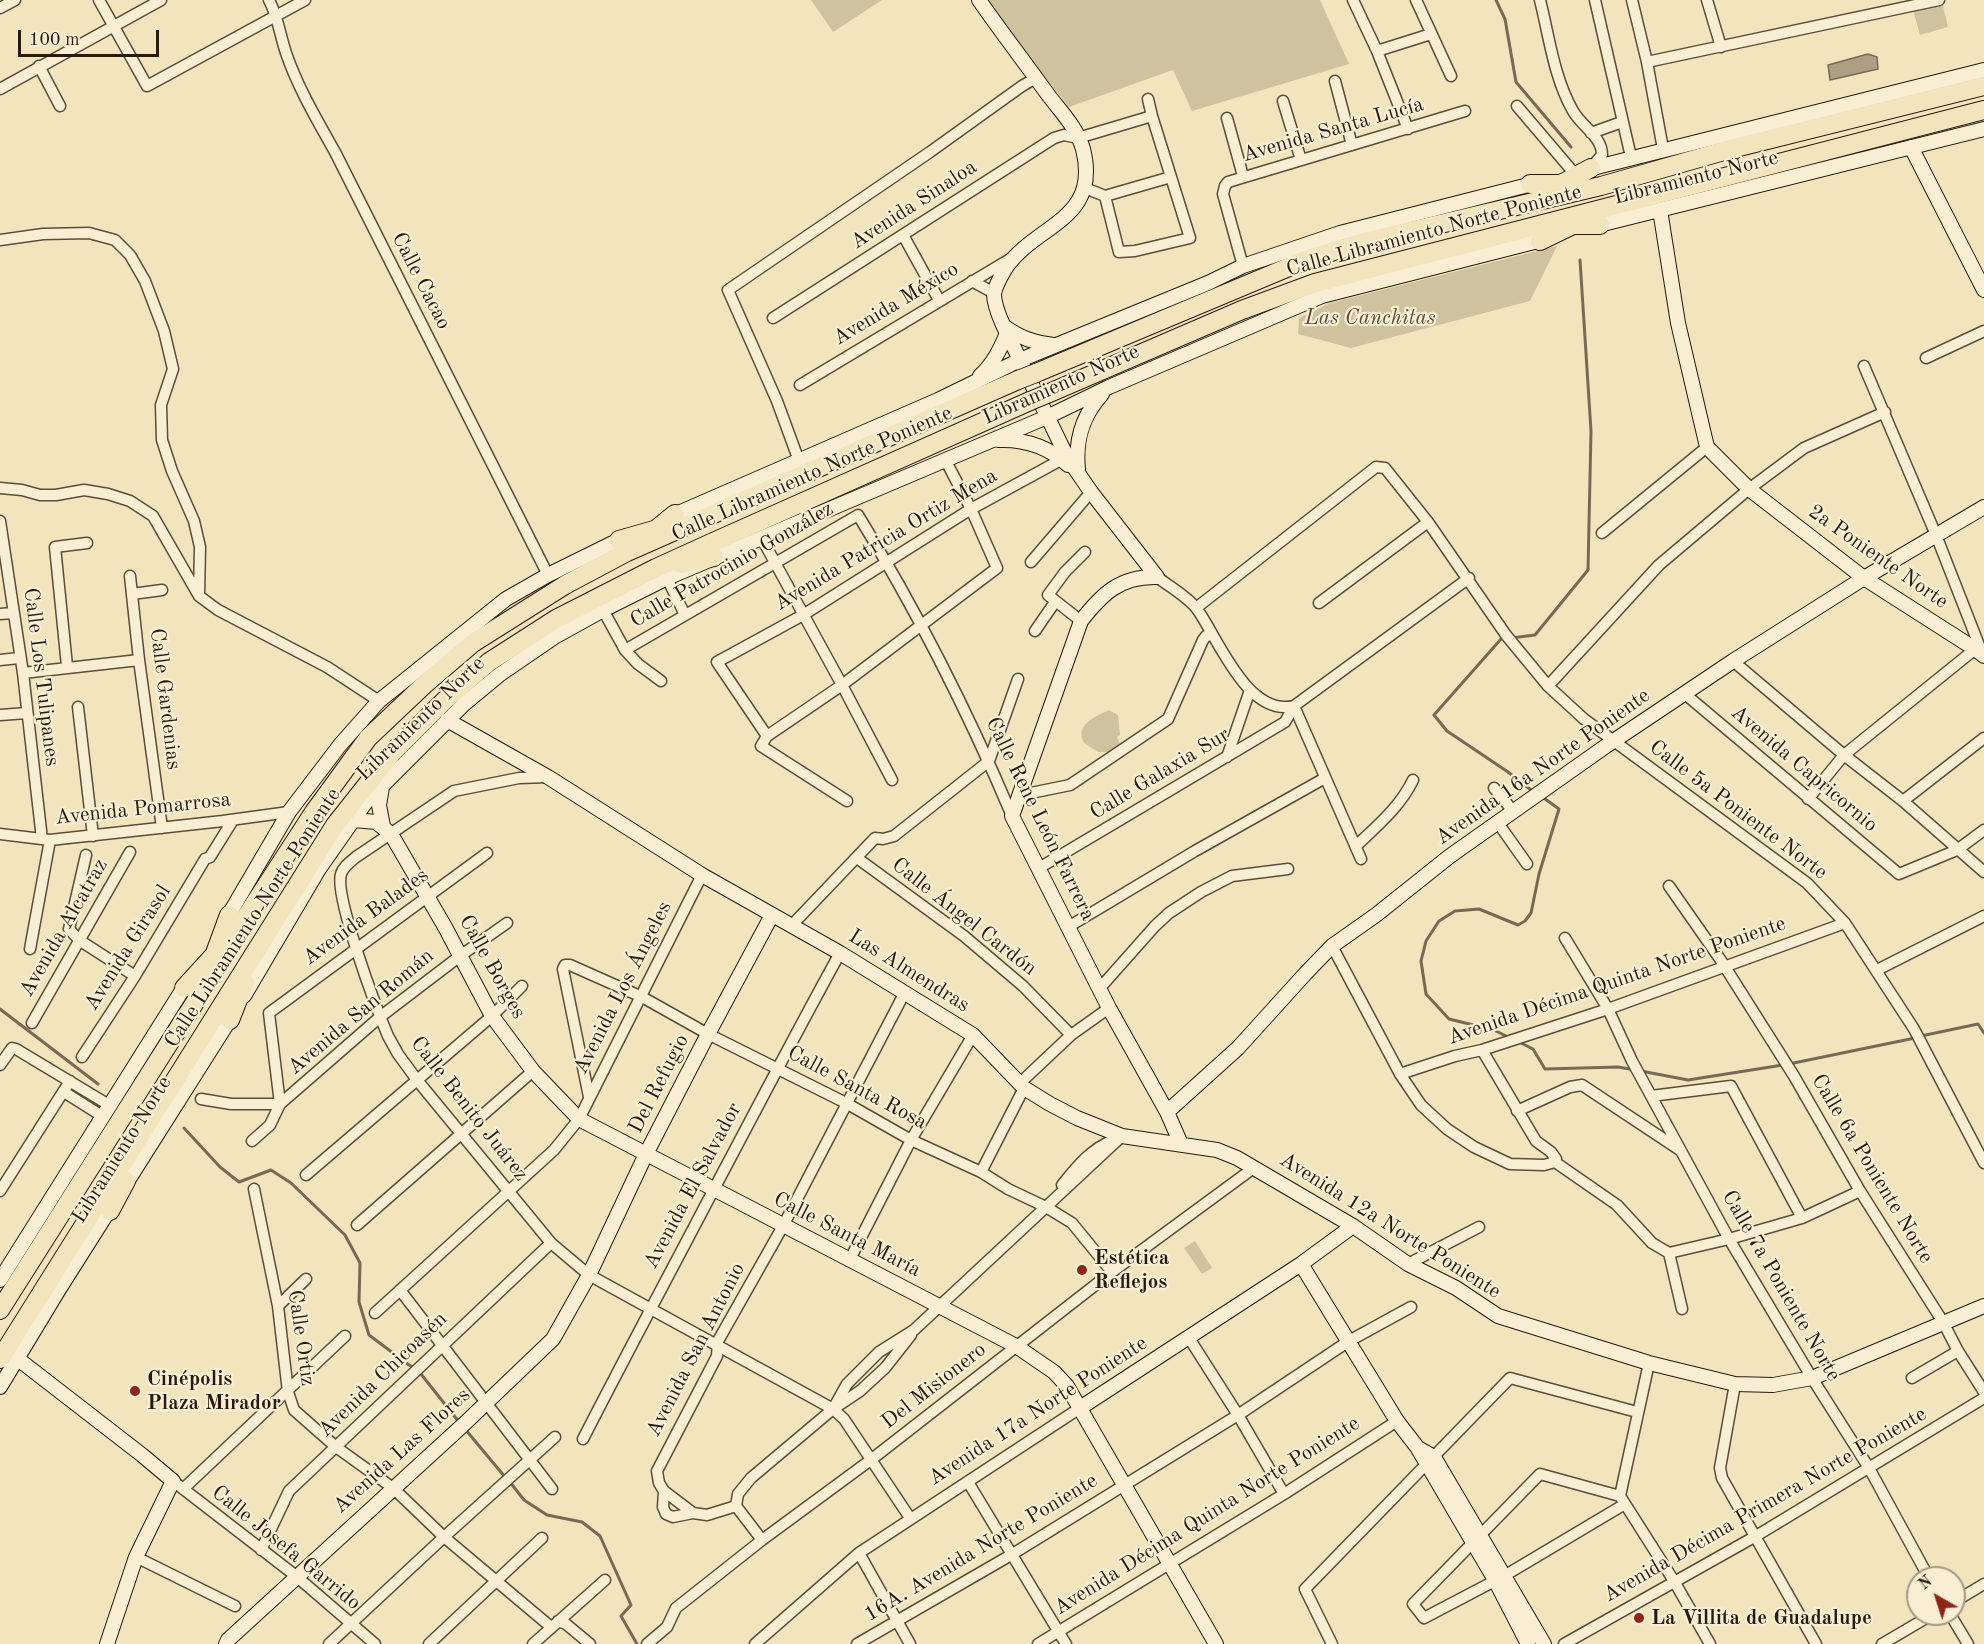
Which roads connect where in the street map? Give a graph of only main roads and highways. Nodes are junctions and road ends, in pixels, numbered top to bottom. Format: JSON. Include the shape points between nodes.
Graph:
{"nodes":[{"id":1,"x":1984,"y":86,"type":"edge"},
{"id":2,"x":1984,"y":110,"type":"edge"},
{"id":3,"x":1601,"y":186,"type":"junction"},
{"id":4,"x":1528,"y":193,"type":"junction"},
{"id":5,"x":1609,"y":207,"type":"junction"},
{"id":6,"x":1574,"y":225,"type":"junction"},
{"id":7,"x":1600,"y":225,"type":"road end"},
{"id":8,"x":1539,"y":234,"type":"junction"},
{"id":9,"x":675,"y":514,"type":"road end"},
{"id":10,"x":694,"y":523,"type":"junction"},
{"id":11,"x":656,"y":530,"type":"junction"},
{"id":12,"x":623,"y":546,"type":"junction"},
{"id":13,"x":712,"y":550,"type":"junction"},
{"id":14,"x":662,"y":573,"type":"junction"},
{"id":15,"x":235,"y":919,"type":"junction"},
{"id":16,"x":269,"y":943,"type":"junction"},
{"id":17,"x":191,"y":992,"type":"junction"},
{"id":18,"x":224,"y":1014,"type":"junction"},
{"id":19,"x":159,"y":1107,"type":"junction"},
{"id":20,"x":110,"y":1211,"type":"road end"},
{"id":21,"x":0,"y":1310,"type":"edge"},
{"id":22,"x":9,"y":1359,"type":"edge"}],
"edges":[{"from":1,"to":3,"type":"highway","name":"Libramiento Norte"},
{"from":2,"to":5,"type":"highway","name":"Calle Libramiento Norte Poniente"},
{"from":3,"to":4,"type":"highway","name":"Libramiento Norte"},
{"from":3,"to":4,"type":"highway","via":[[1576,175]]},
{"from":4,"to":10,"type":"highway","name":"Calle Libramiento Norte Poniente","bridge":true,"via":[[1308,259],[1018,380]]},
{"from":5,"to":6,"type":"highway"},
{"from":5,"to":8,"type":"highway","name":"Calle Libramiento Norte Poniente"},
{"from":6,"to":7,"type":"highway"},
{"from":6,"to":8,"type":"highway"},
{"from":8,"to":13,"type":"highway","name":"Calle Libramiento Norte Poniente","bridge":true,"via":[[1316,283],[1242,310],[1030,401]]},
{"from":9,"to":11,"type":"highway"},
{"from":10,"to":11,"type":"highway"},
{"from":10,"to":12,"type":"highway","name":"Calle Libramiento Norte Poniente"},
{"from":11,"to":12,"type":"highway"},
{"from":12,"to":15,"type":"highway","name":"Calle Libramiento Norte Poniente","via":[[473,643],[368,738]]},
{"from":13,"to":14,"type":"highway","name":"Calle Libramiento Norte Poniente"},
{"from":13,"to":14,"type":"highway"},
{"from":14,"to":16,"type":"highway","name":"Calle Libramiento Norte Poniente","via":[[556,619],[489,662],[445,700],[392,753],[335,825]]},
{"from":15,"to":17,"type":"highway","name":"Calle Libramiento Norte Poniente"},
{"from":15,"to":17,"type":"highway"},
{"from":16,"to":18,"type":"highway","name":"Calle Libramiento Norte Poniente"},
{"from":16,"to":18,"type":"highway"},
{"from":17,"to":21,"type":"highway","name":"Calle Libramiento Norte Poniente"},
{"from":18,"to":19,"type":"highway","name":"Calle Libramiento Norte Poniente"},
{"from":19,"to":20,"type":"highway"},
{"from":19,"to":22,"type":"highway","name":"Calle Libramiento Norte Poniente"}]}
